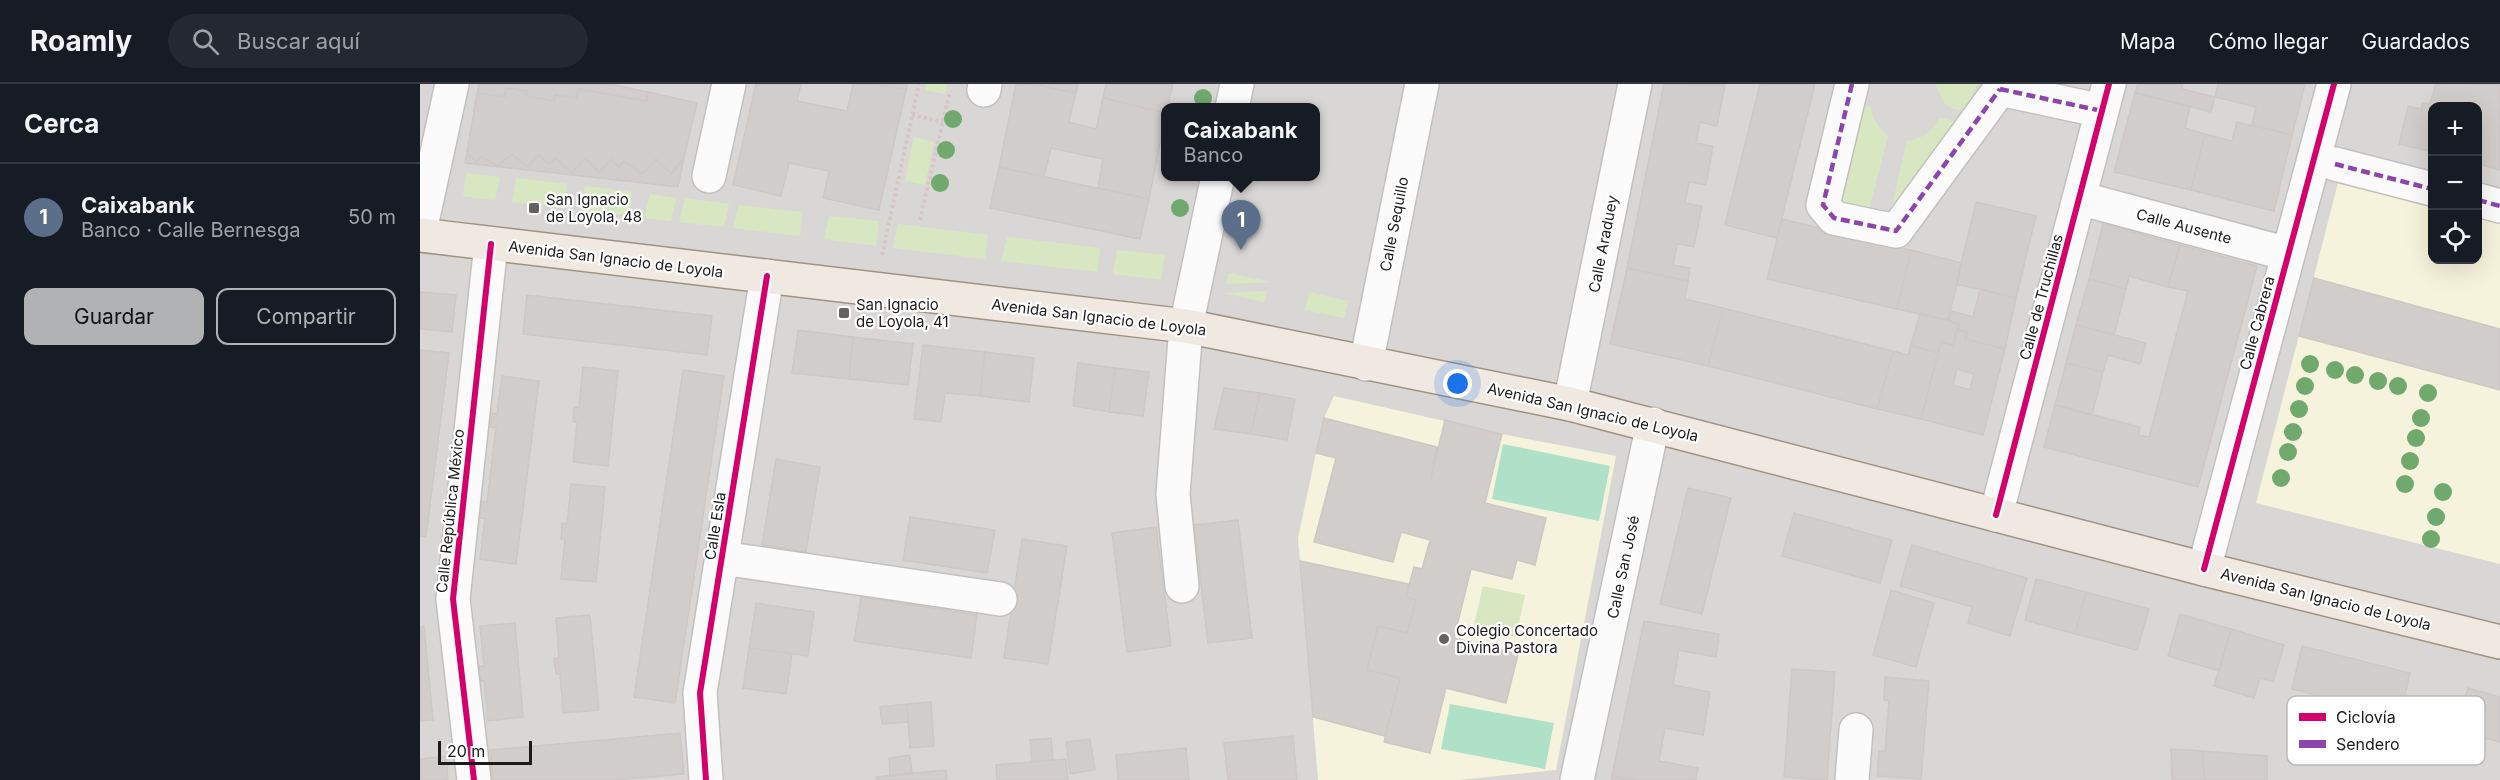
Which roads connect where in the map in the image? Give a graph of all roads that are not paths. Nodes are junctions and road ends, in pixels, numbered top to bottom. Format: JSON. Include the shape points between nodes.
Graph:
{"nodes":[{"id":1,"x":452,"y":84,"type":"edge"},
{"id":2,"x":729,"y":84,"type":"edge"},
{"id":3,"x":1237,"y":84,"type":"edge"},
{"id":4,"x":1422,"y":84,"type":"edge"},
{"id":5,"x":1635,"y":84,"type":"edge"},
{"id":6,"x":1852,"y":84,"type":"edge"},
{"id":7,"x":2334,"y":84,"type":"edge"},
{"id":8,"x":1999,"y":86,"type":"edge"},
{"id":9,"x":2105,"y":97,"type":"edge"},
{"id":10,"x":1233,"y":103,"type":"edge"},
{"id":11,"x":2335,"y":164,"type":"dead end"},
{"id":12,"x":709,"y":176,"type":"dead end"},
{"id":13,"x":1217,"y":181,"type":"edge"},
{"id":14,"x":2428,"y":188,"type":"edge"},
{"id":15,"x":2079,"y":198,"type":"junction"},
{"id":16,"x":2482,"y":201,"type":"edge"},
{"id":17,"x":2500,"y":206,"type":"edge"},
{"id":18,"x":420,"y":233,"type":"edge"},
{"id":19,"x":491,"y":244,"type":"junction"},
{"id":20,"x":2288,"y":254,"type":"junction"},
{"id":21,"x":752,"y":275,"type":"junction"},
{"id":22,"x":1186,"y":326,"type":"junction"},
{"id":23,"x":1366,"y":364,"type":"junction"},
{"id":24,"x":1570,"y":404,"type":"junction"},
{"id":25,"x":1653,"y":424,"type":"junction"},
{"id":26,"x":1996,"y":516,"type":"junction"},
{"id":27,"x":722,"y":558,"type":"junction"},
{"id":28,"x":2204,"y":569,"type":"junction"},
{"id":29,"x":1182,"y":586,"type":"dead end"},
{"id":30,"x":1000,"y":599,"type":"dead end"},
{"id":31,"x":2500,"y":642,"type":"edge"},
{"id":32,"x":1856,"y":730,"type":"dead end"},
{"id":33,"x":474,"y":780,"type":"edge"},
{"id":34,"x":706,"y":780,"type":"edge"},
{"id":35,"x":1577,"y":780,"type":"edge"},
{"id":36,"x":1852,"y":780,"type":"edge"}],
"edges":[{"from":1,"to":18,"type":"street"},
{"from":2,"to":12,"type":"street"},
{"from":3,"to":10,"type":"street"},
{"from":4,"to":23,"type":"street","name":"Calle Sequillo"},
{"from":5,"to":24,"type":"street","name":"Calle Araduey"},
{"from":6,"to":8,"type":"street","via":[[1823,205],[1834,218],[1896,231]]},
{"from":7,"to":20,"type":"street","name":"Calle Cabrera"},
{"from":8,"to":9,"type":"street"},
{"from":9,"to":15,"type":"street","name":"Calle de Truchillas"},
{"from":11,"to":14,"type":"street"},
{"from":13,"to":22,"type":"street"},
{"from":15,"to":20,"type":"street","name":"Calle Ausente"},
{"from":15,"to":26,"type":"street","name":"Calle de Truchillas"},
{"from":16,"to":17,"type":"street"},
{"from":18,"to":19,"type":"main road","name":"Avenida San Ignacio de Loyola"},
{"from":19,"to":21,"type":"main road","name":"Avenida San Ignacio de Loyola"},
{"from":19,"to":33,"type":"street","name":"Calle República México","via":[[453,599]]},
{"from":20,"to":28,"type":"street","name":"Calle Cabrera"},
{"from":21,"to":22,"type":"main road","name":"Avenida San Ignacio de Loyola"},
{"from":21,"to":27,"type":"street","name":"Calle Esla"},
{"from":22,"to":23,"type":"main road","name":"Avenida San Ignacio de Loyola"},
{"from":22,"to":29,"type":"street","via":[[1173,494]]},
{"from":23,"to":24,"type":"main road","name":"Avenida San Ignacio de Loyola"},
{"from":24,"to":25,"type":"main road","name":"Avenida San Ignacio de Loyola"},
{"from":25,"to":26,"type":"main road","name":"Avenida San Ignacio de Loyola"},
{"from":25,"to":35,"type":"street","name":"Calle San José"},
{"from":26,"to":28,"type":"main road","name":"Avenida San Ignacio de Loyola"},
{"from":27,"to":30,"type":"street"},
{"from":27,"to":34,"type":"street","name":"Calle Esla","via":[[700,693]]},
{"from":28,"to":31,"type":"main road","name":"Avenida San Ignacio de Loyola"},
{"from":32,"to":36,"type":"street"}]}
